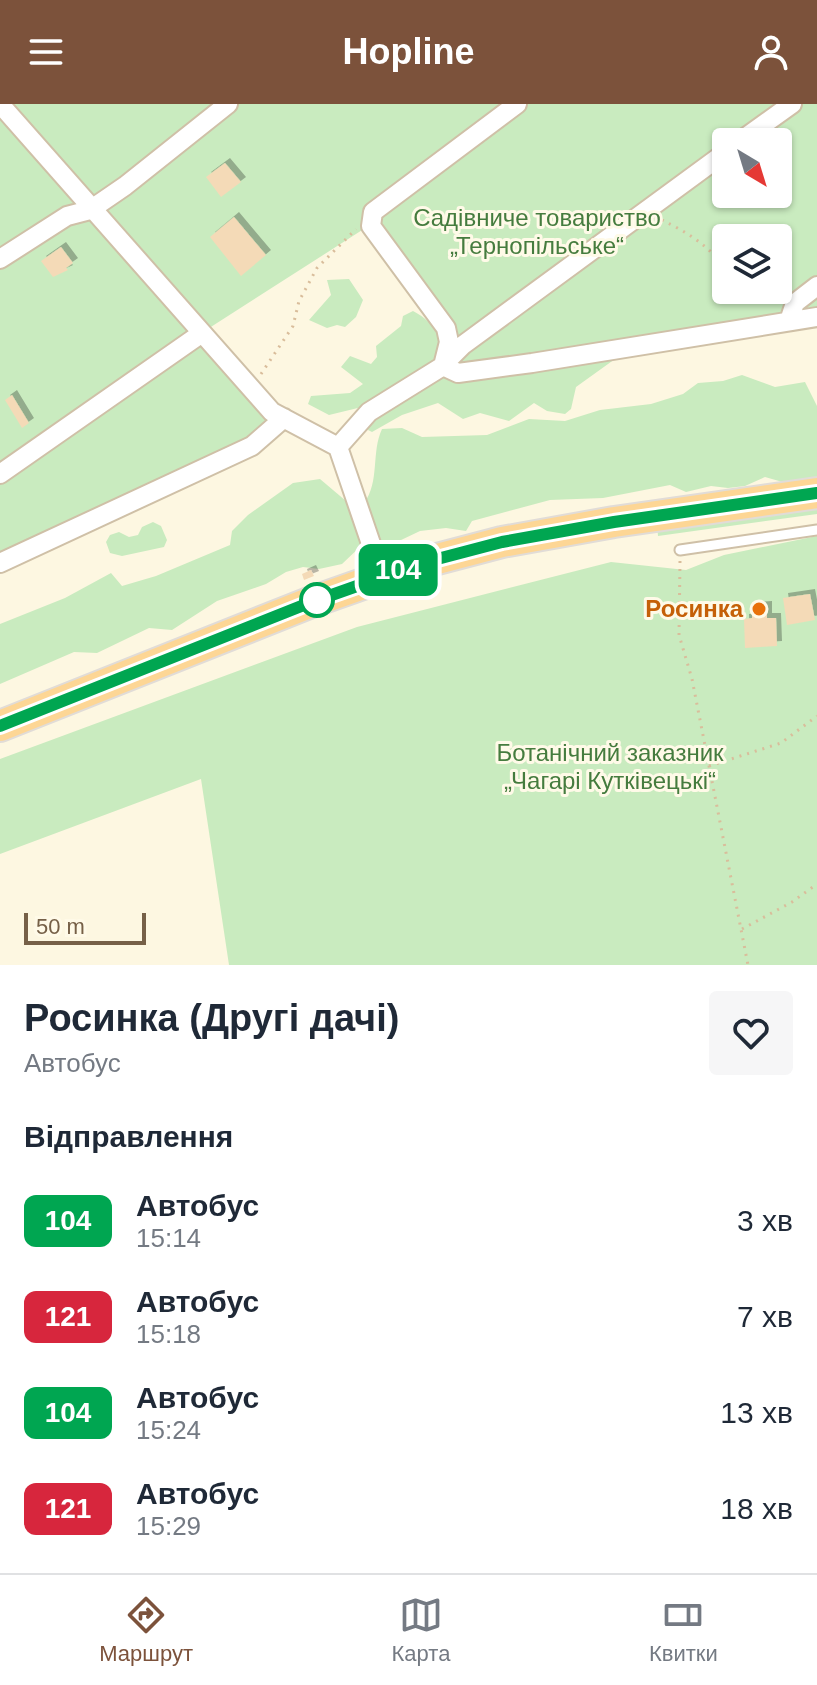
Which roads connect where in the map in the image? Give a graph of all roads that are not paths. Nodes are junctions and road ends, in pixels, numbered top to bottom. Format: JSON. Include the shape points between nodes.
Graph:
{"nodes":[{"id":1,"x":0,"y":104,"type":"edge"},
{"id":2,"x":228,"y":104,"type":"edge"},
{"id":3,"x":517,"y":104,"type":"edge"},
{"id":4,"x":792,"y":104,"type":"edge"},
{"id":5,"x":759,"y":128,"type":"edge"},
{"id":6,"x":712,"y":162,"type":"edge"},
{"id":7,"x":90,"y":210,"type":"junction"},
{"id":8,"x":0,"y":259,"type":"edge"},
{"id":9,"x":817,"y":286,"type":"edge"},
{"id":10,"x":817,"y":317,"type":"edge"},
{"id":11,"x":789,"y":321,"type":"junction"},
{"id":12,"x":202,"y":333,"type":"junction"},
{"id":13,"x":443,"y":366,"type":"junction"},
{"id":14,"x":284,"y":418,"type":"junction"},
{"id":15,"x":338,"y":447,"type":"junction"},
{"id":16,"x":0,"y":474,"type":"edge"},
{"id":17,"x":817,"y":493,"type":"edge"},
{"id":18,"x":817,"y":530,"type":"edge"},
{"id":19,"x":680,"y":550,"type":"road end"},
{"id":20,"x":0,"y":563,"type":"edge"},
{"id":21,"x":382,"y":576,"type":"junction"},
{"id":22,"x":0,"y":726,"type":"edge"}],
"edges":[{"from":1,"to":7,"type":"street"},
{"from":2,"to":7,"type":"street"},
{"from":3,"to":13,"type":"street","via":[[373,212],[371,226],[384,248],[446,328],[449,342]]},
{"from":4,"to":5,"type":"street"},
{"from":6,"to":13,"type":"street","via":[[463,345]]},
{"from":7,"to":8,"type":"street","via":[[67,216]]},
{"from":7,"to":12,"type":"street"},
{"from":9,"to":11,"type":"street","via":[[795,303]]},
{"from":10,"to":11,"type":"street"},
{"from":11,"to":13,"type":"street","via":[[458,373]]},
{"from":12,"to":14,"type":"street","via":[[272,412]]},
{"from":12,"to":16,"type":"street"},
{"from":13,"to":15,"type":"street","via":[[369,412]]},
{"from":14,"to":15,"type":"street"},
{"from":14,"to":20,"type":"street","via":[[252,446]]},
{"from":15,"to":21,"type":"street"},
{"from":17,"to":21,"type":"highway","via":[[502,542]]},
{"from":18,"to":19,"type":"lane"},
{"from":21,"to":22,"type":"highway"}]}
